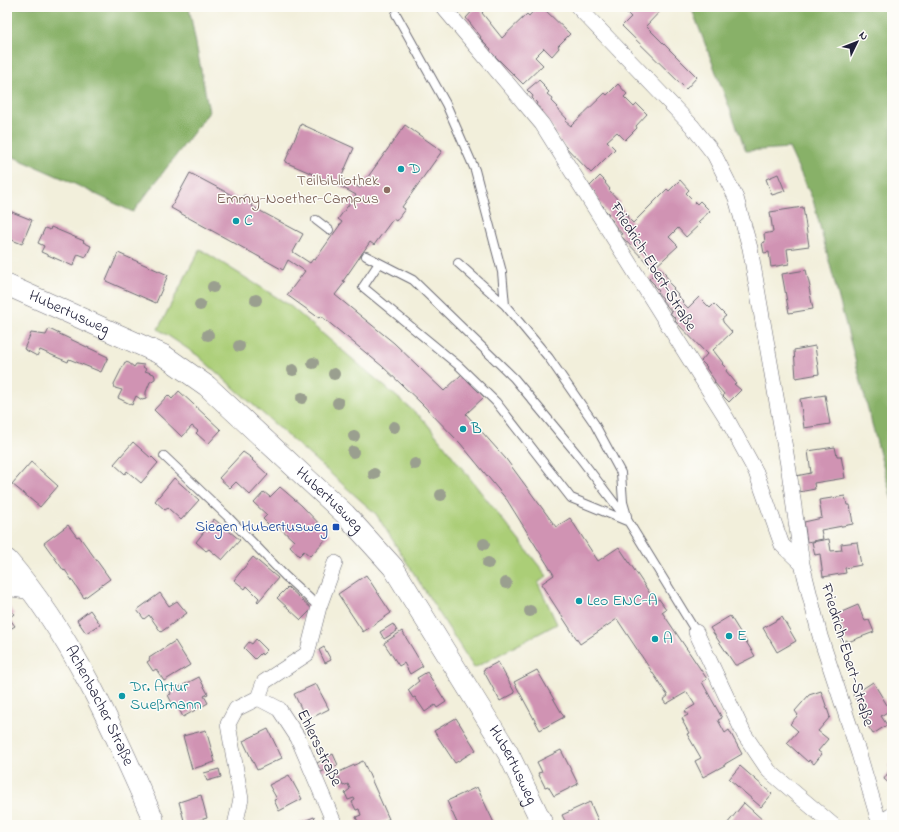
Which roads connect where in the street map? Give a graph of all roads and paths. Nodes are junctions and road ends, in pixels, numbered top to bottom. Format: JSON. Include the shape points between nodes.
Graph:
{"nodes":[{"id":1,"x":443,"y":7,"type":"edge"},
{"id":2,"x":578,"y":7,"type":"edge"},
{"id":3,"x":396,"y":14,"type":"dead end"},
{"id":4,"x":316,"y":220,"type":"dead end"},
{"id":5,"x":329,"y":230,"type":"dead end"},
{"id":6,"x":366,"y":256,"type":"dead end"},
{"id":7,"x":379,"y":263,"type":"junction"},
{"id":8,"x":458,"y":263,"type":"dead end"},
{"id":9,"x":7,"y":285,"type":"edge"},
{"id":10,"x":505,"y":305,"type":"junction"},
{"id":11,"x":164,"y":456,"type":"dead end"},
{"id":12,"x":628,"y":521,"type":"junction"},
{"id":13,"x":7,"y":560,"type":"edge"},
{"id":14,"x":335,"y":563,"type":"dead end"},
{"id":15,"x":802,"y":564,"type":"junction"},
{"id":16,"x":7,"y":585,"type":"edge"},
{"id":17,"x":32,"y":592,"type":"junction"},
{"id":18,"x":319,"y":607,"type":"junction"},
{"id":19,"x":696,"y":632,"type":"joint"},
{"id":20,"x":258,"y":698,"type":"junction"},
{"id":21,"x":884,"y":821,"type":"edge"},
{"id":22,"x":154,"y":825,"type":"edge"},
{"id":23,"x":235,"y":825,"type":"edge"},
{"id":24,"x":335,"y":825,"type":"edge"},
{"id":25,"x":544,"y":825,"type":"edge"},
{"id":26,"x":833,"y":825,"type":"edge"}],
"edges":[{"from":1,"to":15,"type":"street","name":"Friedrich-Ebert-Straße","via":[[542,124],[727,419],[756,472],[782,545]]},
{"from":2,"to":15,"type":"street","name":"Friedrich-Ebert-Straße","via":[[692,126],[714,154],[736,198],[750,248],[789,471]]},
{"from":3,"to":10,"type":"lane","via":[[446,104],[474,170],[502,272]]},
{"from":4,"to":5,"type":"lane"},
{"from":6,"to":7,"type":"lane"},
{"from":7,"to":12,"type":"lane","via":[[413,280],[514,378]]},
{"from":7,"to":12,"type":"lane","via":[[364,287],[459,366],[496,402],[571,498]]},
{"from":8,"to":10,"type":"lane"},
{"from":9,"to":25,"type":"street","name":"Hubertusweg","via":[[163,355],[206,386],[345,514],[392,567],[508,753]]},
{"from":10,"to":12,"type":"lane","via":[[549,358],[594,423],[621,473],[623,502]]},
{"from":11,"to":18,"type":"lane"},
{"from":12,"to":19,"type":"lane"},
{"from":13,"to":17,"type":"street","name":"Achenbacher Straße"},
{"from":14,"to":18,"type":"street"},
{"from":15,"to":21,"type":"street","name":"Friedrich-Ebert-Straße","via":[[820,636]]},
{"from":16,"to":17,"type":"street","via":[[13,589]]},
{"from":17,"to":22,"type":"street","name":"Achenbacher Straße","via":[[60,632],[96,697],[121,745]]},
{"from":18,"to":20,"type":"street","via":[[307,654],[264,682]]},
{"from":19,"to":26,"type":"street","via":[[744,734],[769,771]]},
{"from":20,"to":23,"type":"street","via":[[236,709],[228,724],[241,799]]},
{"from":20,"to":24,"type":"street","name":"Ehlersstraße","via":[[279,709],[298,738]]}]}
